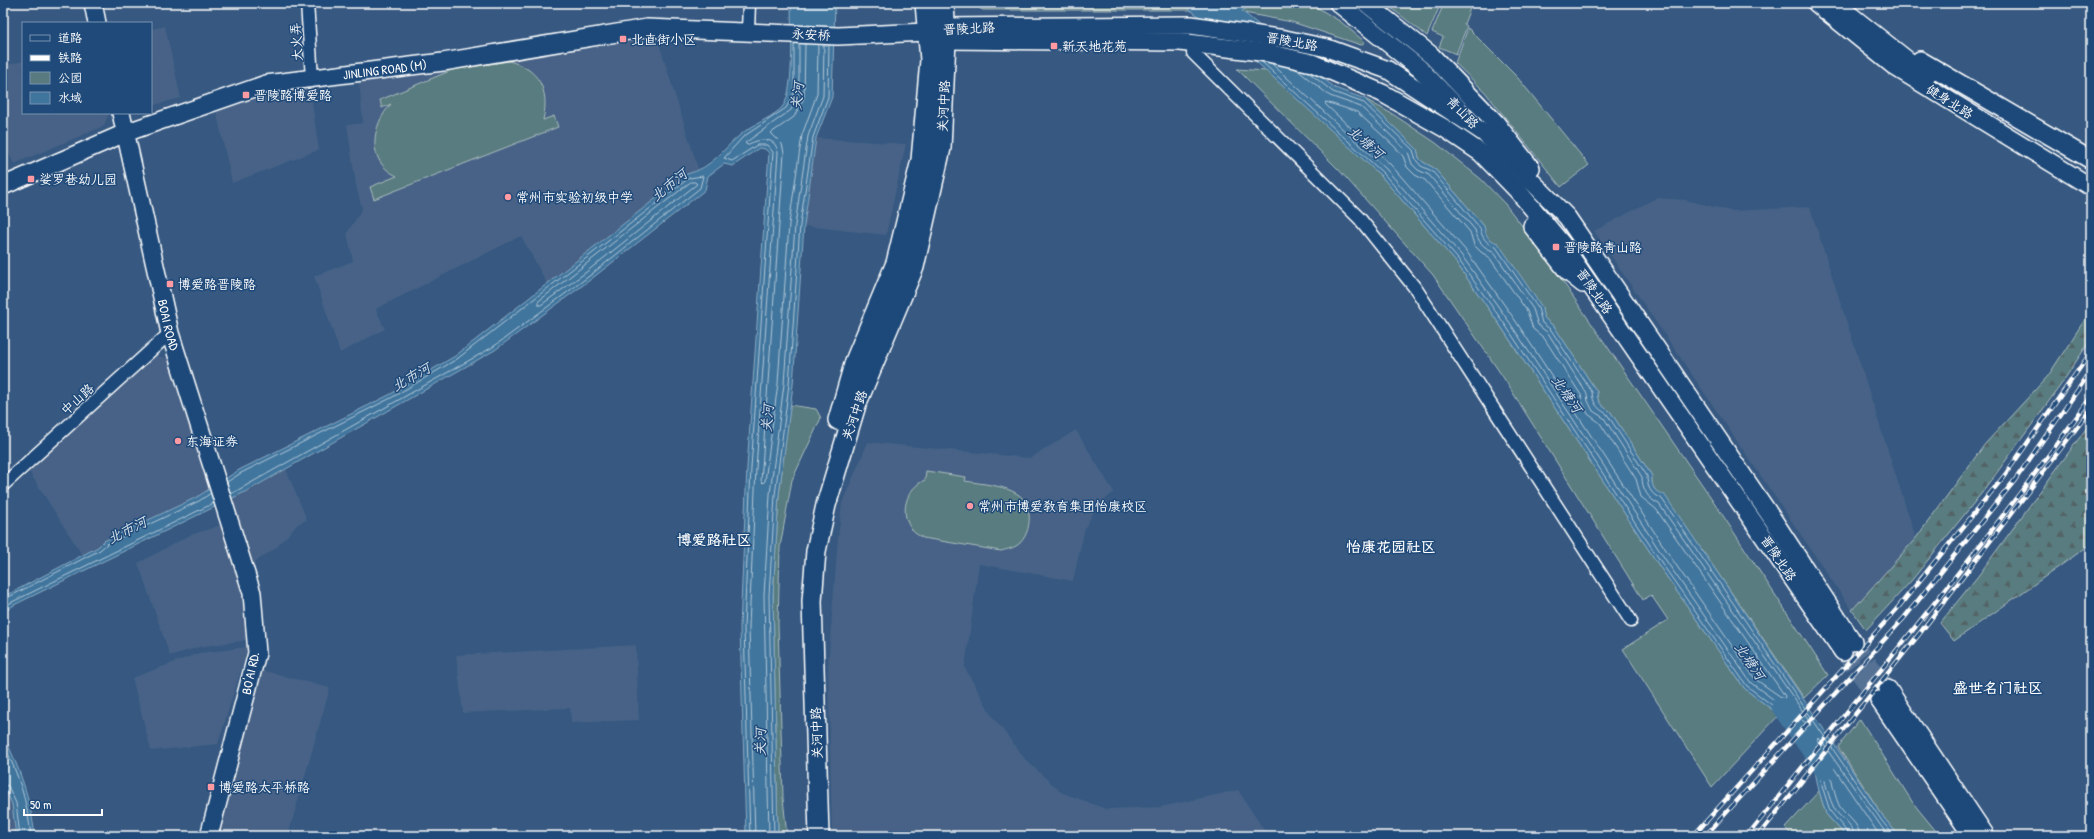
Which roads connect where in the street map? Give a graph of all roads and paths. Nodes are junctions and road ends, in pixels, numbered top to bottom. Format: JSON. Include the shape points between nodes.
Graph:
{"nodes":[{"id":1,"x":93,"y":3,"type":"edge"},
{"id":2,"x":100,"y":3,"type":"edge"},
{"id":3,"x":307,"y":3,"type":"edge"},
{"id":4,"x":749,"y":3,"type":"edge"},
{"id":5,"x":925,"y":3,"type":"edge"},
{"id":6,"x":944,"y":3,"type":"edge"},
{"id":7,"x":1338,"y":3,"type":"edge"},
{"id":8,"x":1366,"y":3,"type":"edge"},
{"id":9,"x":1816,"y":3,"type":"edge"},
{"id":10,"x":1835,"y":3,"type":"edge"},
{"id":11,"x":97,"y":22,"type":"edge"},
{"id":12,"x":103,"y":22,"type":"edge"},
{"id":13,"x":748,"y":31,"type":"junction"},
{"id":14,"x":926,"y":32,"type":"junction"},
{"id":15,"x":784,"y":33,"type":"joint"},
{"id":16,"x":946,"y":34,"type":"junction"},
{"id":17,"x":1016,"y":41,"type":"junction"},
{"id":18,"x":1892,"y":48,"type":"junction"},
{"id":19,"x":1193,"y":52,"type":"junction"},
{"id":20,"x":1235,"y":53,"type":"junction"},
{"id":21,"x":312,"y":78,"type":"junction"},
{"id":22,"x":114,"y":114,"type":"edge"},
{"id":23,"x":121,"y":114,"type":"edge"},
{"id":24,"x":122,"y":134,"type":"junction"},
{"id":25,"x":1484,"y":134,"type":"junction"},
{"id":26,"x":2091,"y":160,"type":"edge"},
{"id":27,"x":2091,"y":176,"type":"edge"},
{"id":28,"x":3,"y":186,"type":"edge"},
{"id":29,"x":2091,"y":187,"type":"edge"},
{"id":30,"x":1567,"y":217,"type":"junction"},
{"id":31,"x":1562,"y":244,"type":"junction"},
{"id":32,"x":1599,"y":297,"type":"junction"},
{"id":33,"x":170,"y":333,"type":"junction"},
{"id":34,"x":3,"y":485,"type":"edge"},
{"id":35,"x":226,"y":509,"type":"joint"},
{"id":36,"x":1632,"y":620,"type":"dead end"},
{"id":37,"x":209,"y":836,"type":"edge"},
{"id":38,"x":806,"y":836,"type":"edge"},
{"id":39,"x":819,"y":836,"type":"edge"},
{"id":40,"x":1972,"y":836,"type":"edge"},
{"id":41,"x":1986,"y":836,"type":"edge"}],
"edges":[{"from":1,"to":11,"type":"main road"},
{"from":2,"to":12,"type":"main road"},
{"from":3,"to":21,"type":"street","name":"大火弄"},
{"from":4,"to":13,"type":"street"},
{"from":5,"to":14,"type":"main road","name":"关河中路"},
{"from":6,"to":16,"type":"main road","name":"关河中路"},
{"from":7,"to":25,"type":"main road","name":"青山路","via":[[1419,68]]},
{"from":8,"to":30,"type":"main road","name":"青山路","via":[[1431,55],[1496,123]]},
{"from":9,"to":29,"type":"main road","name":"健身北路","via":[[1895,67]]},
{"from":10,"to":18,"type":"main road","name":"健身北路"},
{"from":13,"to":15,"type":"main road","name":"JINLING ROAD (M)"},
{"from":13,"to":21,"type":"main road","name":"JINLING ROAD (M)","via":[[647,28],[443,62]]},
{"from":14,"to":15,"type":"main road","name":"永安桥","via":[[838,36]]},
{"from":14,"to":16,"type":"main road","name":"晋陵北路"},
{"from":14,"to":38,"type":"main road","name":"关河中路","via":[[930,60],[921,160],[896,263],[855,361],[813,503],[803,548],[799,602]]},
{"from":16,"to":17,"type":"main road","name":"晋陵北路"},
{"from":16,"to":25,"type":"main road","name":"晋陵北路","via":[[1191,25],[1285,39],[1327,48],[1388,70]]},
{"from":16,"to":39,"type":"main road","name":"关河中路","via":[[941,148],[914,266],[856,405],[826,505],[816,551],[812,601]]},
{"from":17,"to":19,"type":"main road","via":[[1050,51]]},
{"from":17,"to":20,"type":"main road","name":"晋陵北路","via":[[1180,42]]},
{"from":18,"to":26,"type":"main road","via":[[1916,58]]},
{"from":18,"to":27,"type":"main road","name":"健身北路","via":[[1911,63]]},
{"from":19,"to":20,"type":"main road"},
{"from":19,"to":36,"type":"street","via":[[1360,219],[1416,289]]},
{"from":20,"to":31,"type":"main road","name":"晋陵北路","via":[[1268,53],[1312,63],[1382,93],[1444,128],[1481,153],[1518,191]]},
{"from":20,"to":32,"type":"main road","via":[[1326,77],[1382,101],[1447,141],[1496,181],[1568,272]]},
{"from":21,"to":24,"type":"main road","name":"JINLING ROAD (M)","via":[[266,84]]},
{"from":22,"to":24,"type":"main road"},
{"from":23,"to":24,"type":"main road","name":"BOAI ROAD"},
{"from":24,"to":28,"type":"main road","name":"JINLING ROAD (M)"},
{"from":24,"to":33,"type":"main road","name":"BOAI ROAD"},
{"from":25,"to":30,"type":"main road","name":"晋陵北路"},
{"from":25,"to":31,"type":"main road","name":"青山路","via":[[1542,211]]},
{"from":30,"to":32,"type":"main road","name":"晋陵北路","via":[[1774,521],[1848,647]]},
{"from":31,"to":32,"type":"main road","name":"晋陵北路"},
{"from":33,"to":34,"type":"street","name":"中山路"},
{"from":33,"to":35,"type":"main road","name":"BOAI ROAD"},
{"from":35,"to":37,"type":"main road","name":"BO'AI RD.","via":[[252,593],[257,653]]},
{"from":40,"to":41,"type":"main road","via":[[1883,694]]}]}
